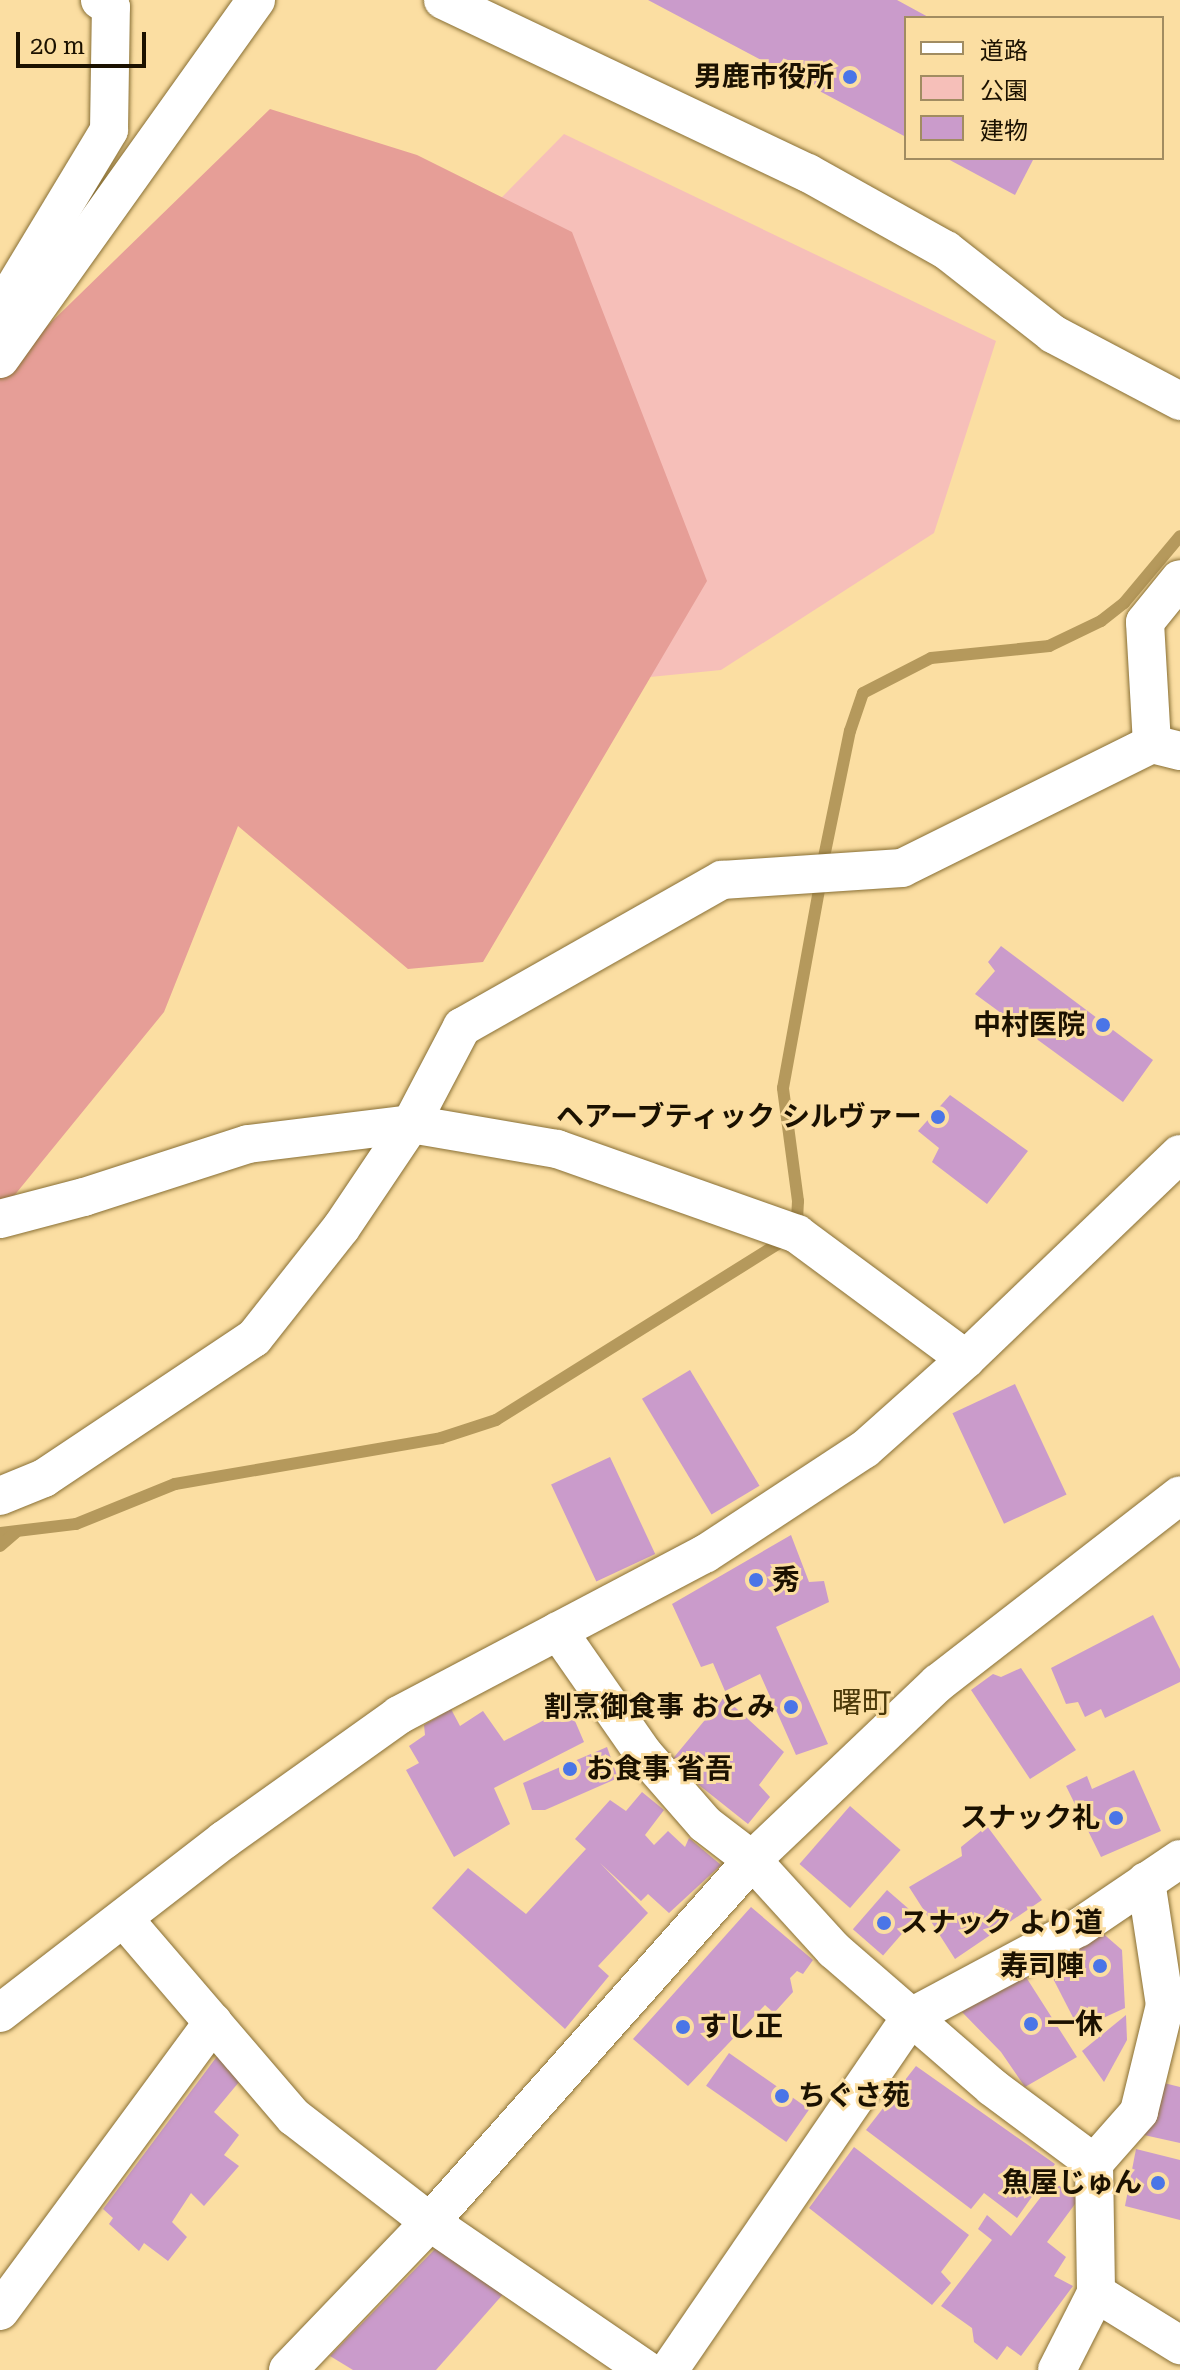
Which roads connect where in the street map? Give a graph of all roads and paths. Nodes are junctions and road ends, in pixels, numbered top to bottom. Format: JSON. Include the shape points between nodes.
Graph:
{"nodes":[{"id":1,"x":100,"y":0,"type":"edge"},
{"id":2,"x":256,"y":0,"type":"edge"},
{"id":3,"x":443,"y":0,"type":"edge"},
{"id":4,"x":0,"y":311,"type":"edge"},
{"id":5,"x":0,"y":359,"type":"edge"},
{"id":6,"x":1180,"y":401,"type":"edge"},
{"id":7,"x":1180,"y":579,"type":"edge"},
{"id":8,"x":1166,"y":747,"type":"edge"},
{"id":9,"x":411,"y":1124,"type":"junction"},
{"id":10,"x":1180,"y":1154,"type":"edge"},
{"id":11,"x":0,"y":1219,"type":"edge"},
{"id":12,"x":966,"y":1359,"type":"junction"},
{"id":13,"x":1180,"y":1495,"type":"edge"},
{"id":14,"x":0,"y":1496,"type":"edge"},
{"id":15,"x":558,"y":1631,"type":"junction"},
{"id":16,"x":1180,"y":1859,"type":"edge"},
{"id":17,"x":752,"y":1860,"type":"junction"},
{"id":18,"x":1146,"y":1881,"type":"junction"},
{"id":19,"x":124,"y":1919,"type":"junction"},
{"id":20,"x":0,"y":2013,"type":"edge"},
{"id":21,"x":911,"y":2017,"type":"junction"},
{"id":22,"x":213,"y":2022,"type":"junction"},
{"id":23,"x":1094,"y":2163,"type":"junction"},
{"id":24,"x":430,"y":2222,"type":"junction"},
{"id":25,"x":1096,"y":2293,"type":"junction"},
{"id":26,"x":0,"y":2311,"type":"edge"},
{"id":27,"x":1180,"y":2345,"type":"edge"},
{"id":28,"x":288,"y":2370,"type":"edge"},
{"id":29,"x":646,"y":2370,"type":"edge"},
{"id":30,"x":669,"y":2370,"type":"edge"},
{"id":31,"x":1057,"y":2370,"type":"edge"}],
"edges":[{"from":1,"to":4,"type":"street","via":[[111,7],[109,130]]},
{"from":2,"to":5,"type":"street"},
{"from":3,"to":6,"type":"street","via":[[808,173],[946,250],[1053,334]]},
{"from":7,"to":8,"type":"street","via":[[1145,622]]},
{"from":8,"to":9,"type":"street","via":[[902,868],[722,880],[462,1027]]},
{"from":9,"to":11,"type":"street","via":[[248,1144]]},
{"from":9,"to":12,"type":"street","via":[[557,1149],[797,1234]]},
{"from":9,"to":14,"type":"street","via":[[341,1228],[254,1338],[44,1478]]},
{"from":10,"to":12,"type":"street"},
{"from":12,"to":15,"type":"street","via":[[865,1449],[705,1554]]},
{"from":13,"to":17,"type":"street","via":[[938,1683]]},
{"from":15,"to":17,"type":"street","via":[[643,1753],[705,1824]]},
{"from":15,"to":19,"type":"street","via":[[399,1715]]},
{"from":16,"to":18,"type":"street"},
{"from":17,"to":21,"type":"street","via":[[834,1950]]},
{"from":17,"to":24,"type":"street"},
{"from":18,"to":21,"type":"street","via":[[1078,1928]]},
{"from":18,"to":23,"type":"street","via":[[1165,2005],[1139,2112]]},
{"from":19,"to":20,"type":"street"},
{"from":19,"to":22,"type":"street"},
{"from":21,"to":23,"type":"street","via":[[992,2087]]},
{"from":21,"to":30,"type":"street"},
{"from":22,"to":24,"type":"street","via":[[294,2117]]},
{"from":22,"to":26,"type":"street"},
{"from":23,"to":25,"type":"street"},
{"from":24,"to":28,"type":"street"},
{"from":24,"to":29,"type":"street"},
{"from":25,"to":27,"type":"street"},
{"from":25,"to":31,"type":"street"}]}
